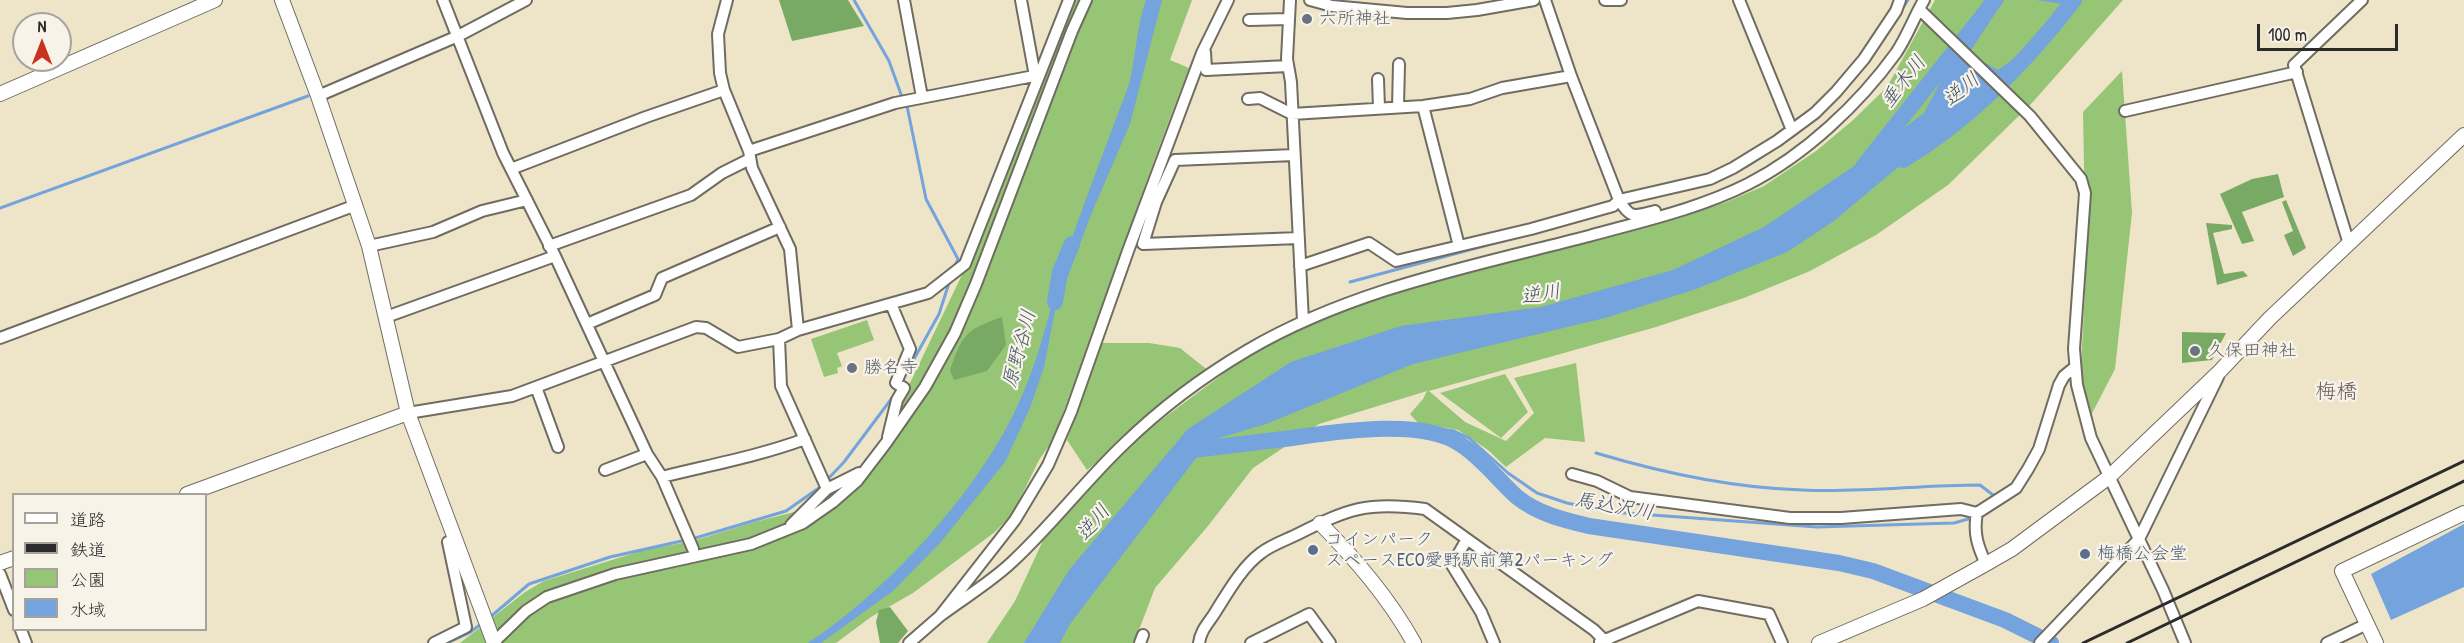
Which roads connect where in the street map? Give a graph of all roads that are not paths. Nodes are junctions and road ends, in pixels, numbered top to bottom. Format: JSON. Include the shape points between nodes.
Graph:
{"nodes":[{"id":1,"x":215,"y":0,"type":"edge"},
{"id":2,"x":282,"y":0,"type":"edge"},
{"id":3,"x":443,"y":0,"type":"edge"},
{"id":4,"x":526,"y":0,"type":"edge"},
{"id":5,"x":727,"y":0,"type":"edge"},
{"id":6,"x":904,"y":0,"type":"edge"},
{"id":7,"x":1021,"y":0,"type":"edge"},
{"id":8,"x":1069,"y":0,"type":"edge"},
{"id":9,"x":1086,"y":0,"type":"edge"},
{"id":10,"x":1228,"y":0,"type":"edge"},
{"id":11,"x":1290,"y":0,"type":"edge"},
{"id":12,"x":1310,"y":0,"type":"edge"},
{"id":13,"x":1534,"y":0,"type":"edge"},
{"id":14,"x":1545,"y":0,"type":"edge"},
{"id":15,"x":1605,"y":0,"type":"edge"},
{"id":16,"x":1621,"y":0,"type":"edge"},
{"id":17,"x":1739,"y":0,"type":"edge"},
{"id":18,"x":1900,"y":0,"type":"edge"},
{"id":19,"x":2362,"y":0,"type":"edge"},
{"id":20,"x":1922,"y":7,"type":"edge"},
{"id":21,"x":1288,"y":19,"type":"junction"},
{"id":22,"x":1249,"y":20,"type":"dead end"},
{"id":23,"x":458,"y":36,"type":"junction"},
{"id":24,"x":1204,"y":48,"type":"junction"},
{"id":25,"x":1399,"y":64,"type":"dead end"},
{"id":26,"x":1288,"y":66,"type":"junction"},
{"id":27,"x":2297,"y":72,"type":"junction"},
{"id":28,"x":1037,"y":76,"type":"junction"},
{"id":29,"x":1571,"y":76,"type":"junction"},
{"id":30,"x":1378,"y":79,"type":"dead end"},
{"id":31,"x":724,"y":90,"type":"junction"},
{"id":32,"x":0,"y":94,"type":"edge"},
{"id":33,"x":318,"y":96,"type":"junction"},
{"id":34,"x":922,"y":97,"type":"junction"},
{"id":35,"x":1248,"y":99,"type":"dead end"},
{"id":36,"x":1423,"y":106,"type":"junction"},
{"id":37,"x":1398,"y":107,"type":"junction"},
{"id":38,"x":1379,"y":108,"type":"junction"},
{"id":39,"x":2125,"y":111,"type":"dead end"},
{"id":40,"x":1292,"y":114,"type":"junction"},
{"id":41,"x":1792,"y":130,"type":"junction"},
{"id":42,"x":2464,"y":135,"type":"edge"},
{"id":43,"x":750,"y":155,"type":"junction"},
{"id":44,"x":1294,"y":155,"type":"junction"},
{"id":45,"x":511,"y":169,"type":"junction"},
{"id":46,"x":527,"y":200,"type":"junction"},
{"id":47,"x":1619,"y":200,"type":"junction"},
{"id":48,"x":1709,"y":201,"type":"junction"},
{"id":49,"x":356,"y":206,"type":"junction"},
{"id":50,"x":780,"y":227,"type":"junction"},
{"id":51,"x":1299,"y":238,"type":"junction"},
{"id":52,"x":2349,"y":244,"type":"junction"},
{"id":53,"x":369,"y":246,"type":"junction"},
{"id":54,"x":1459,"y":246,"type":"junction"},
{"id":55,"x":552,"y":251,"type":"junction"},
{"id":56,"x":1300,"y":266,"type":"junction"},
{"id":57,"x":891,"y":304,"type":"junction"},
{"id":58,"x":386,"y":317,"type":"junction"},
{"id":59,"x":1303,"y":321,"type":"junction"},
{"id":60,"x":587,"y":324,"type":"junction"},
{"id":61,"x":798,"y":330,"type":"junction"},
{"id":62,"x":0,"y":338,"type":"edge"},
{"id":63,"x":779,"y":339,"type":"junction"},
{"id":64,"x":604,"y":362,"type":"junction"},
{"id":65,"x":2075,"y":367,"type":"junction"},
{"id":66,"x":2220,"y":371,"type":"junction"},
{"id":67,"x":536,"y":387,"type":"junction"},
{"id":68,"x":408,"y":413,"type":"junction"},
{"id":69,"x":805,"y":439,"type":"junction"},
{"id":70,"x":886,"y":443,"type":"junction"},
{"id":71,"x":558,"y":447,"type":"dead end"},
{"id":72,"x":647,"y":454,"type":"junction"},
{"id":73,"x":870,"y":464,"type":"junction"},
{"id":74,"x":605,"y":470,"type":"dead end"},
{"id":75,"x":1572,"y":474,"type":"dead end"},
{"id":76,"x":662,"y":477,"type":"junction"},
{"id":77,"x":2109,"y":477,"type":"junction"},
{"id":78,"x":827,"y":489,"type":"junction"},
{"id":79,"x":192,"y":493,"type":"edge"},
{"id":80,"x":1977,"y":513,"type":"junction"},
{"id":81,"x":2464,"y":513,"type":"edge"},
{"id":82,"x":1320,"y":523,"type":"junction"},
{"id":83,"x":785,"y":532,"type":"junction"},
{"id":84,"x":1467,"y":539,"type":"junction"},
{"id":85,"x":2139,"y":539,"type":"junction"},
{"id":86,"x":454,"y":540,"type":"junction"},
{"id":87,"x":740,"y":547,"type":"junction"},
{"id":88,"x":693,"y":549,"type":"junction"},
{"id":89,"x":1986,"y":564,"type":"junction"},
{"id":90,"x":636,"y":571,"type":"junction"},
{"id":91,"x":0,"y":574,"type":"edge"},
{"id":92,"x":12,"y":605,"type":"edge"},
{"id":93,"x":940,"y":616,"type":"junction"},
{"id":94,"x":2367,"y":624,"type":"junction"},
{"id":95,"x":1602,"y":642,"type":"edge"},
{"id":96,"x":434,"y":643,"type":"edge"},
{"id":97,"x":493,"y":643,"type":"edge"},
{"id":98,"x":909,"y":643,"type":"edge"},
{"id":99,"x":1199,"y":643,"type":"edge"},
{"id":100,"x":1251,"y":643,"type":"edge"},
{"id":101,"x":1330,"y":643,"type":"edge"},
{"id":102,"x":1414,"y":643,"type":"edge"},
{"id":103,"x":1494,"y":643,"type":"edge"},
{"id":104,"x":1782,"y":643,"type":"edge"},
{"id":105,"x":1820,"y":643,"type":"edge"},
{"id":106,"x":2040,"y":643,"type":"edge"},
{"id":107,"x":2185,"y":643,"type":"edge"},
{"id":108,"x":2327,"y":643,"type":"edge"},
{"id":109,"x":2376,"y":643,"type":"edge"}],
"edges":[{"from":1,"to":32,"type":"street"},
{"from":2,"to":33,"type":"street"},
{"from":3,"to":23,"type":"street"},
{"from":4,"to":23,"type":"street"},
{"from":5,"to":31,"type":"street","via":[[718,34]]},
{"from":6,"to":34,"type":"street"},
{"from":7,"to":28,"type":"street"},
{"from":8,"to":28,"type":"street"},
{"from":9,"to":70,"type":"street","via":[[955,333],[925,387]]},
{"from":10,"to":24,"type":"street"},
{"from":11,"to":21,"type":"street"},
{"from":12,"to":13,"type":"street","via":[[1332,6],[1447,13]]},
{"from":14,"to":29,"type":"street"},
{"from":15,"to":16,"type":"street"},
{"from":17,"to":41,"type":"street"},
{"from":18,"to":41,"type":"street","via":[[1850,76],[1815,113]]},
{"from":19,"to":27,"type":"street","via":[[2294,65]]},
{"from":20,"to":48,"type":"street","via":[[1897,52],[1843,115],[1777,166]]},
{"from":20,"to":65,"type":"street","via":[[2030,116],[2081,179],[2085,193]]},
{"from":21,"to":22,"type":"street"},
{"from":21,"to":26,"type":"street"},
{"from":23,"to":33,"type":"street"},
{"from":23,"to":45,"type":"street"},
{"from":24,"to":26,"type":"street","via":[[1206,70]]},
{"from":24,"to":93,"type":"street","via":[[1048,465],[1015,520]]},
{"from":25,"to":37,"type":"street"},
{"from":26,"to":40,"type":"street"},
{"from":27,"to":39,"type":"street"},
{"from":27,"to":52,"type":"street"},
{"from":28,"to":34,"type":"street"},
{"from":28,"to":57,"type":"street","via":[[965,264],[928,293]]},
{"from":29,"to":36,"type":"street"},
{"from":29,"to":47,"type":"street"},
{"from":30,"to":38,"type":"street"},
{"from":31,"to":43,"type":"street"},
{"from":31,"to":45,"type":"street"},
{"from":33,"to":49,"type":"street"},
{"from":34,"to":43,"type":"street"},
{"from":35,"to":40,"type":"street","via":[[1260,98]]},
{"from":36,"to":37,"type":"street"},
{"from":36,"to":54,"type":"street"},
{"from":37,"to":38,"type":"street"},
{"from":38,"to":40,"type":"street"},
{"from":40,"to":44,"type":"street"},
{"from":41,"to":47,"type":"street","via":[[1710,179]]},
{"from":42,"to":52,"type":"street"},
{"from":43,"to":50,"type":"street","via":[[752,168]]},
{"from":43,"to":55,"type":"street","via":[[691,195]]},
{"from":44,"to":51,"type":"street"},
{"from":44,"to":51,"type":"street","via":[[1175,160],[1143,244]]},
{"from":45,"to":46,"type":"street"},
{"from":46,"to":53,"type":"street","via":[[482,211],[433,231]]},
{"from":46,"to":55,"type":"street"},
{"from":47,"to":48,"type":"street","via":[[1627,213],[1634,216]]},
{"from":47,"to":54,"type":"street","via":[[1614,206]]},
{"from":48,"to":59,"type":"street","via":[[1394,288],[1335,306]]},
{"from":49,"to":53,"type":"street"},
{"from":49,"to":62,"type":"street"},
{"from":50,"to":60,"type":"street","via":[[662,278],[655,296]]},
{"from":50,"to":61,"type":"street","via":[[790,249]]},
{"from":51,"to":56,"type":"street"},
{"from":52,"to":66,"type":"street"},
{"from":53,"to":58,"type":"street"},
{"from":54,"to":56,"type":"street","via":[[1396,261],[1369,243]]},
{"from":55,"to":58,"type":"street"},
{"from":55,"to":60,"type":"street"},
{"from":56,"to":59,"type":"street"},
{"from":57,"to":61,"type":"street"},
{"from":57,"to":70,"type":"street","via":[[910,349],[896,383],[904,388]]},
{"from":58,"to":68,"type":"street"},
{"from":59,"to":93,"type":"street","via":[[1210,372],[1160,411],[1010,564]]},
{"from":60,"to":64,"type":"street"},
{"from":61,"to":63,"type":"street"},
{"from":63,"to":64,"type":"street","via":[[738,347],[706,328],[696,327]]},
{"from":63,"to":69,"type":"street","via":[[781,386]]},
{"from":64,"to":67,"type":"street"},
{"from":64,"to":72,"type":"street"},
{"from":65,"to":77,"type":"street","via":[[2091,438]]},
{"from":65,"to":80,"type":"street","via":[[2059,385],[2039,449],[2016,488]]},
{"from":66,"to":77,"type":"street"},
{"from":66,"to":85,"type":"street"},
{"from":67,"to":68,"type":"street","via":[[512,396]]},
{"from":67,"to":71,"type":"street"},
{"from":68,"to":79,"type":"street"},
{"from":68,"to":86,"type":"street"},
{"from":69,"to":76,"type":"street","via":[[767,453]]},
{"from":69,"to":78,"type":"street"},
{"from":70,"to":73,"type":"street"},
{"from":72,"to":74,"type":"street"},
{"from":72,"to":76,"type":"street"},
{"from":73,"to":78,"type":"street"},
{"from":73,"to":83,"type":"street","via":[[833,502]]},
{"from":75,"to":80,"type":"street","via":[[1630,497],[1790,519],[1961,509]]},
{"from":76,"to":88,"type":"street"},
{"from":77,"to":85,"type":"street"},
{"from":77,"to":89,"type":"street"},
{"from":78,"to":83,"type":"street"},
{"from":80,"to":89,"type":"street","via":[[1977,545]]},
{"from":81,"to":94,"type":"street","via":[[2342,571]]},
{"from":82,"to":84,"type":"street","via":[[1360,507],[1401,505],[1425,509]]},
{"from":82,"to":99,"type":"street","via":[[1260,553],[1225,594],[1203,628]]},
{"from":82,"to":102,"type":"street","via":[[1358,562]]},
{"from":83,"to":87,"type":"street"},
{"from":84,"to":95,"type":"street","via":[[1594,630]]},
{"from":84,"to":103,"type":"street","via":[[1452,565],[1481,612]]},
{"from":85,"to":106,"type":"street"},
{"from":85,"to":107,"type":"street"},
{"from":86,"to":96,"type":"street","via":[[448,542],[466,627]]},
{"from":86,"to":97,"type":"street"},
{"from":87,"to":88,"type":"street"},
{"from":87,"to":90,"type":"street"},
{"from":88,"to":90,"type":"street","via":[[656,560]]},
{"from":89,"to":105,"type":"street","via":[[1923,599]]},
{"from":90,"to":97,"type":"street","via":[[615,574],[547,597]]},
{"from":91,"to":92,"type":"street"},
{"from":93,"to":98,"type":"street"},
{"from":94,"to":108,"type":"street"},
{"from":94,"to":109,"type":"street"},
{"from":95,"to":104,"type":"street","via":[[1698,601],[1769,614]]},
{"from":100,"to":101,"type":"street","via":[[1309,614]]}]}
